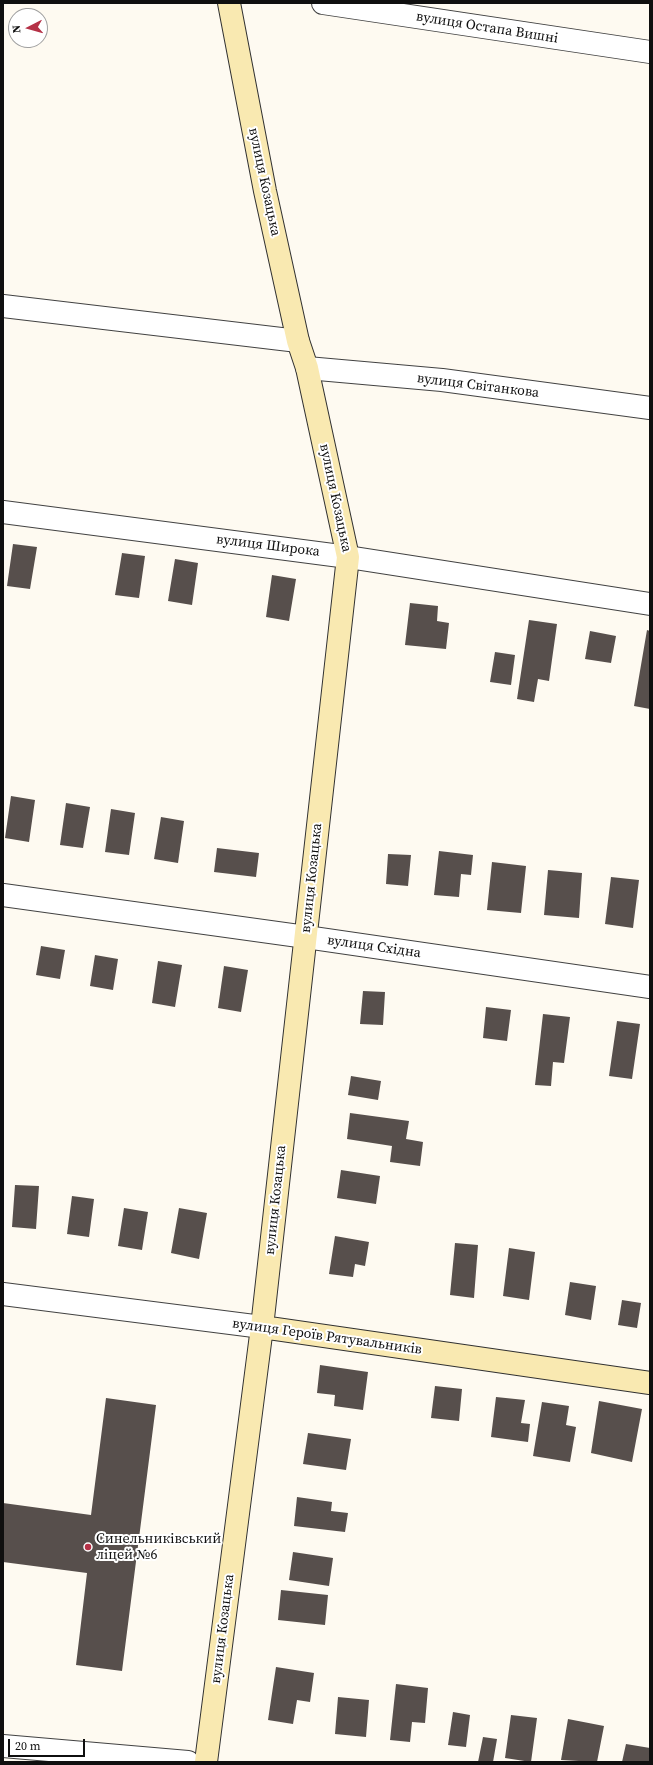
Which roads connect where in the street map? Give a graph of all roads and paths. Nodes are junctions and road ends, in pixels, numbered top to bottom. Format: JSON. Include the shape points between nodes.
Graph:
{"nodes":[{"id":1,"x":229,"y":3,"type":"edge"},
{"id":2,"x":323,"y":3,"type":"edge"},
{"id":3,"x":650,"y":52,"type":"edge"},
{"id":4,"x":3,"y":306,"type":"edge"},
{"id":5,"x":298,"y":341,"type":"junction"},
{"id":6,"x":306,"y":368,"type":"junction"},
{"id":7,"x":650,"y":408,"type":"edge"},
{"id":8,"x":3,"y":512,"type":"edge"},
{"id":9,"x":348,"y":557,"type":"junction"},
{"id":10,"x":650,"y":604,"type":"edge"},
{"id":11,"x":3,"y":895,"type":"edge"},
{"id":12,"x":306,"y":937,"type":"junction"},
{"id":13,"x":650,"y":987,"type":"edge"},
{"id":14,"x":3,"y":1294,"type":"edge"},
{"id":15,"x":262,"y":1327,"type":"junction"},
{"id":16,"x":650,"y":1383,"type":"edge"},
{"id":17,"x":3,"y":1746,"type":"edge"},
{"id":18,"x":188,"y":1762,"type":"edge"},
{"id":19,"x":206,"y":1762,"type":"edge"}],
"edges":[{"from":1,"to":5,"type":"street","name":"вулиця Козацька","via":[[265,191]]},
{"from":2,"to":3,"type":"street","name":"вулиця Остапа Вишні"},
{"from":4,"to":5,"type":"street"},
{"from":5,"to":6,"type":"street","name":"вулиця Козацька"},
{"from":6,"to":7,"type":"street","name":"вулиця Світанкова","via":[[442,380]]},
{"from":6,"to":9,"type":"street","name":"вулиця Козацька"},
{"from":8,"to":9,"type":"street","name":"вулиця Широка"},
{"from":9,"to":10,"type":"street","name":"вулиця Широка"},
{"from":9,"to":12,"type":"street","name":"вулиця Козацька"},
{"from":11,"to":12,"type":"street","name":"вулиця Східна"},
{"from":12,"to":13,"type":"street","name":"вулиця Східна"},
{"from":12,"to":15,"type":"street","name":"вулиця Козацька"},
{"from":14,"to":15,"type":"street","name":"вулиця Героїв Рятувальників"},
{"from":15,"to":16,"type":"street","name":"вулиця Героїв Рятувальників"},
{"from":15,"to":19,"type":"street","name":"вулиця Козацька"},
{"from":17,"to":18,"type":"street"}]}
